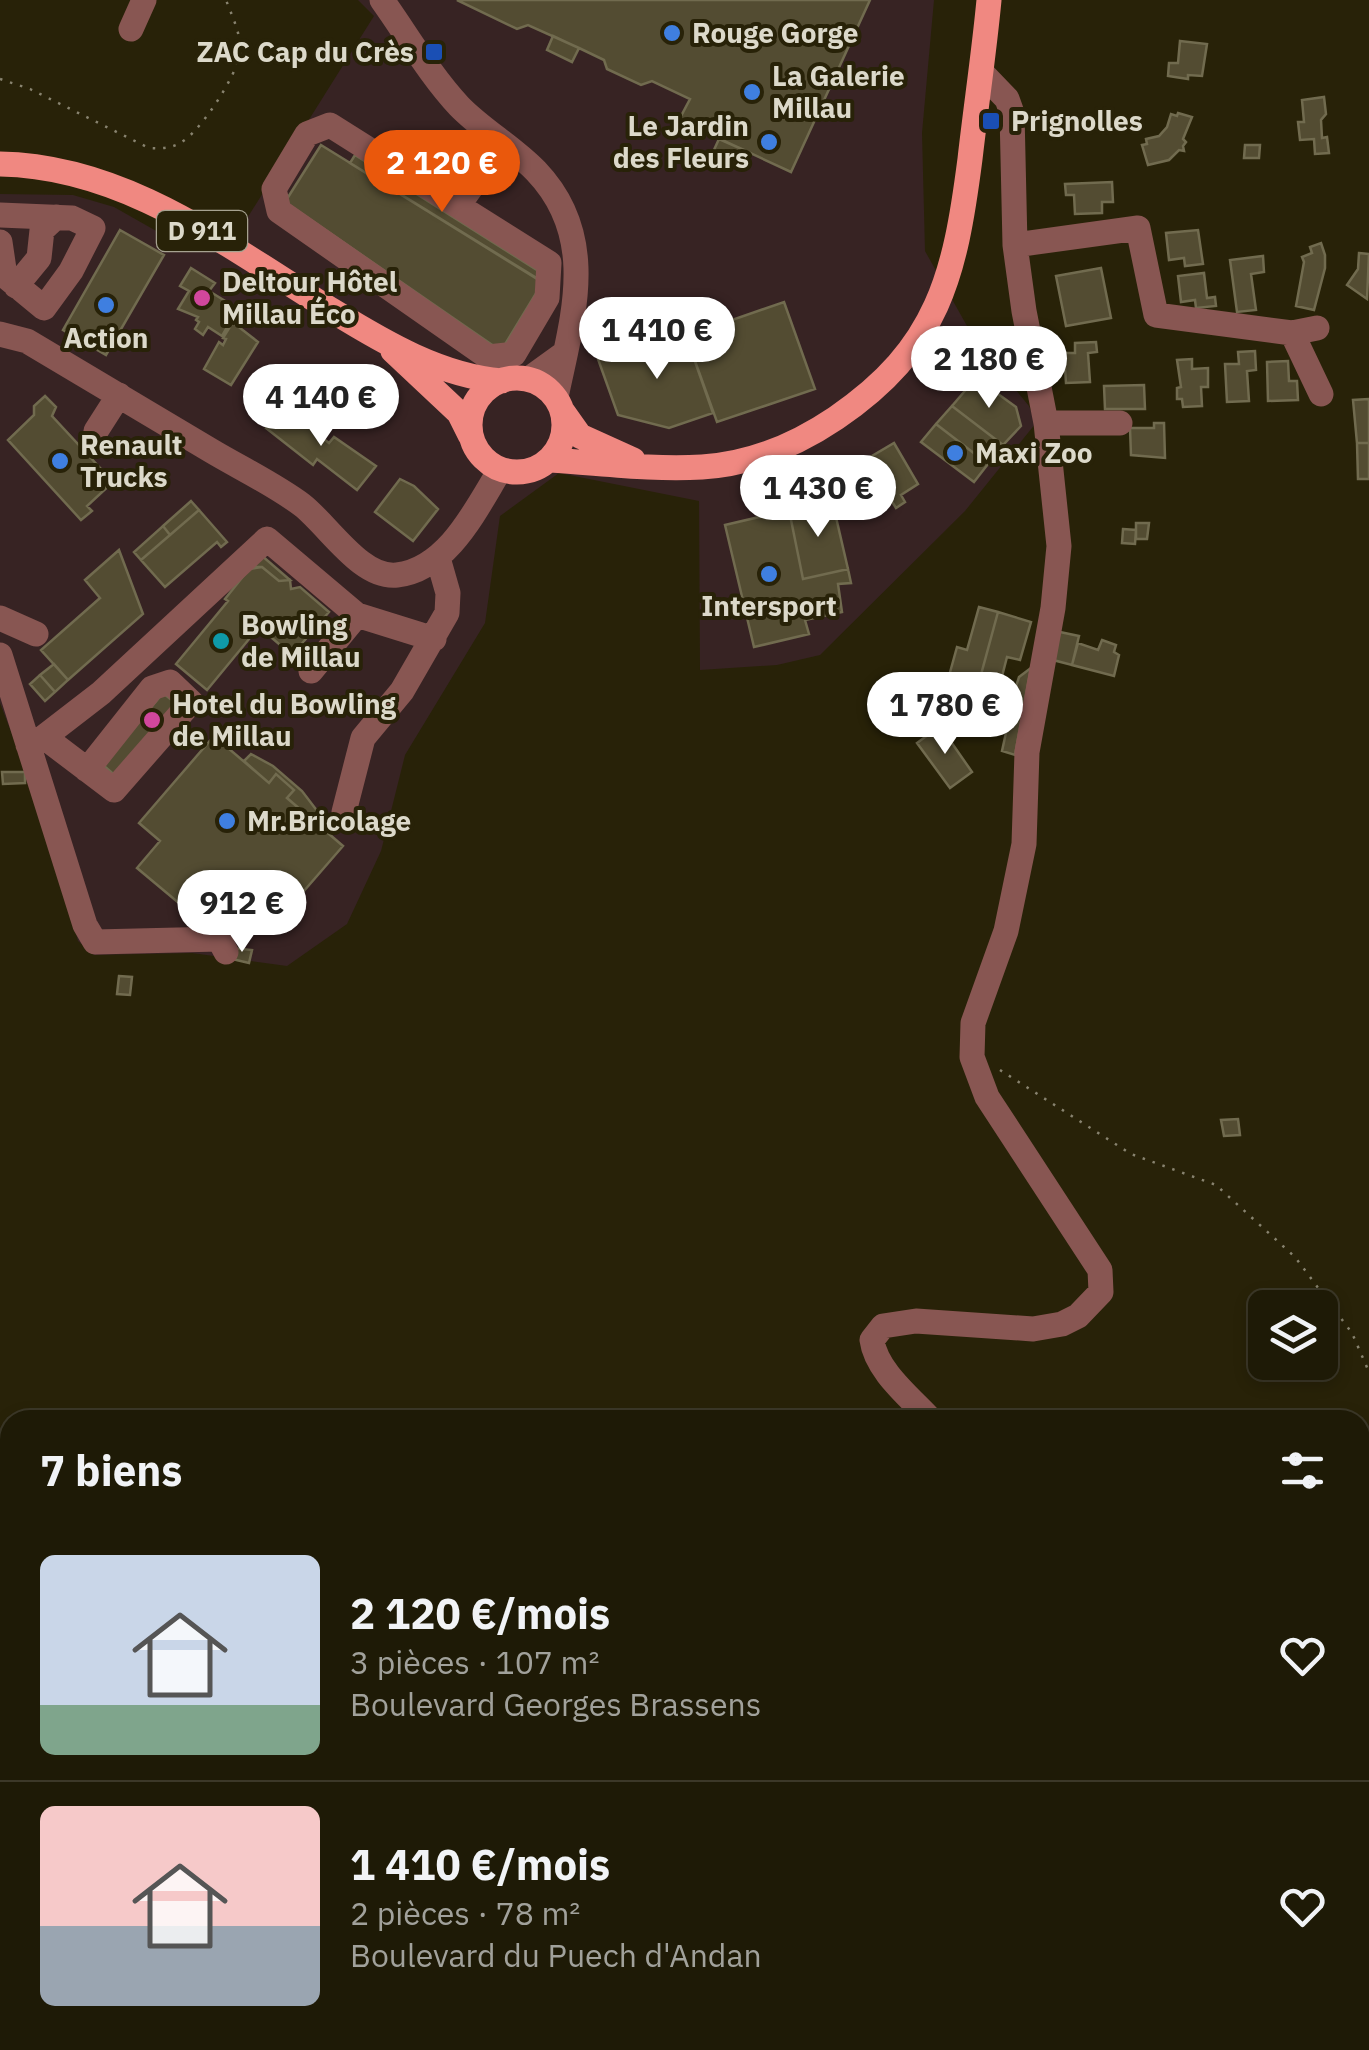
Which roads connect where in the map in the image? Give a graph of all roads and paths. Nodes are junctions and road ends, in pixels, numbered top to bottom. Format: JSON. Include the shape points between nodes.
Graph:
{"nodes":[{"id":1,"x":144,"y":0,"type":"edge"},
{"id":2,"x":226,"y":0,"type":"edge"},
{"id":3,"x":382,"y":0,"type":"edge"},
{"id":4,"x":989,"y":0,"type":"edge"},
{"id":5,"x":131,"y":29,"type":"dead end"},
{"id":6,"x":982,"y":73,"type":"junction"},
{"id":7,"x":0,"y":79,"type":"edge"},
{"id":8,"x":503,"y":144,"type":"junction"},
{"id":9,"x":0,"y":164,"type":"edge"},
{"id":10,"x":460,"y":204,"type":"junction"},
{"id":11,"x":0,"y":215,"type":"edge"},
{"id":12,"x":56,"y":217,"type":"junction"},
{"id":13,"x":0,"y":242,"type":"edge"},
{"id":14,"x":1016,"y":245,"type":"junction"},
{"id":15,"x":7,"y":282,"type":"edge"},
{"id":16,"x":0,"y":334,"type":"edge"},
{"id":17,"x":386,"y":344,"type":"junction"},
{"id":18,"x":565,"y":353,"type":"junction"},
{"id":19,"x":502,"y":380,"type":"junction"},
{"id":20,"x":530,"y":380,"type":"junction"},
{"id":21,"x":1321,"y":394,"type":"dead end"},
{"id":22,"x":119,"y":395,"type":"junction"},
{"id":23,"x":559,"y":405,"type":"junction"},
{"id":24,"x":1046,"y":423,"type":"junction"},
{"id":25,"x":1120,"y":423,"type":"dead end"},
{"id":26,"x":96,"y":431,"type":"dead end"},
{"id":27,"x":471,"y":436,"type":"junction"},
{"id":28,"x":550,"y":460,"type":"junction"},
{"id":29,"x":652,"y":466,"type":"junction"},
{"id":30,"x":500,"y":470,"type":"junction"},
{"id":31,"x":438,"y":558,"type":"junction"},
{"id":32,"x":356,"y":615,"type":"junction"},
{"id":33,"x":0,"y":618,"type":"edge"},
{"id":34,"x":36,"y":634,"type":"dead end"},
{"id":35,"x":434,"y":639,"type":"junction"},
{"id":36,"x":0,"y":655,"type":"edge"},
{"id":37,"x":311,"y":671,"type":"dead end"},
{"id":38,"x":4,"y":687,"type":"edge"},
{"id":39,"x":36,"y":741,"type":"junction"},
{"id":40,"x":87,"y":770,"type":"dead end"},
{"id":41,"x":344,"y":812,"type":"dead end"},
{"id":42,"x":226,"y":952,"type":"dead end"},
{"id":43,"x":1002,"y":1071,"type":"dead end"},
{"id":44,"x":1369,"y":1372,"type":"edge"},
{"id":45,"x":922,"y":1410,"type":"edge"}],
"edges":[{"from":1,"to":5,"type":"street"},
{"from":2,"to":7,"type":"path","via":[[240,58],[193,132],[166,149],[150,148]]},
{"from":3,"to":8,"type":"street","via":[[458,106]]},
{"from":4,"to":6,"type":"main road"},
{"from":6,"to":14,"type":"street","via":[[1012,113]]},
{"from":6,"to":29,"type":"main road","via":[[954,263],[936,308],[890,372],[830,422],[773,452],[702,467]]},
{"from":8,"to":10,"type":"street"},
{"from":8,"to":18,"type":"street","via":[[557,197],[569,226],[577,294]]},
{"from":9,"to":17,"type":"main road","number":"D 911","via":[[72,173],[135,194]]},
{"from":10,"to":10,"type":"street","via":[[330,125],[307,134],[274,189],[279,211],[488,357],[514,354],[547,298],[549,263]]},
{"from":11,"to":12,"type":"street"},
{"from":12,"to":15,"type":"street","via":[[42,230],[39,258]]},
{"from":12,"to":15,"type":"street","via":[[94,228],[44,308]]},
{"from":13,"to":15,"type":"street"},
{"from":14,"to":21,"type":"street","via":[[1138,228],[1156,315],[1305,330]]},
{"from":14,"to":24,"type":"street"},
{"from":16,"to":22,"type":"street","via":[[26,340]]},
{"from":17,"to":19,"type":"main road","number":"D 911","via":[[462,376]]},
{"from":17,"to":27,"type":"main road","number":"D 911","via":[[459,412]]},
{"from":18,"to":20,"type":"street"},
{"from":18,"to":23,"type":"street"},
{"from":19,"to":20,"type":"main road"},
{"from":19,"to":27,"type":"main road","via":[[474,404]]},
{"from":20,"to":23,"type":"main road"},
{"from":22,"to":26,"type":"street"},
{"from":22,"to":31,"type":"street","via":[[300,504],[370,570],[400,575]]},
{"from":23,"to":28,"type":"main road","via":[[562,439]]},
{"from":23,"to":29,"type":"main road","via":[[592,444]]},
{"from":24,"to":25,"type":"street"},
{"from":24,"to":45,"type":"street","via":[[1059,546],[1053,608],[1027,752],[1024,844],[1006,931],[974,1023],[972,1058],[986,1097],[1100,1270],[1101,1292],[1062,1324],[883,1326],[872,1340],[874,1351]]},
{"from":27,"to":30,"type":"main road","via":[[482,458]]},
{"from":28,"to":29,"type":"main road"},
{"from":28,"to":30,"type":"main road","via":[[529,471]]},
{"from":30,"to":31,"type":"street"},
{"from":31,"to":35,"type":"street","via":[[448,593]]},
{"from":32,"to":35,"type":"street"},
{"from":32,"to":37,"type":"street"},
{"from":32,"to":39,"type":"street","via":[[267,540],[101,693]]},
{"from":33,"to":34,"type":"street"},
{"from":35,"to":41,"type":"street","via":[[362,738]]},
{"from":36,"to":38,"type":"street"},
{"from":38,"to":39,"type":"street"},
{"from":39,"to":40,"type":"street"},
{"from":39,"to":42,"type":"street","via":[[85,925],[99,952],[218,939]]},
{"from":43,"to":44,"type":"path","via":[[1131,1154],[1216,1185],[1296,1257],[1352,1333]]}]}
